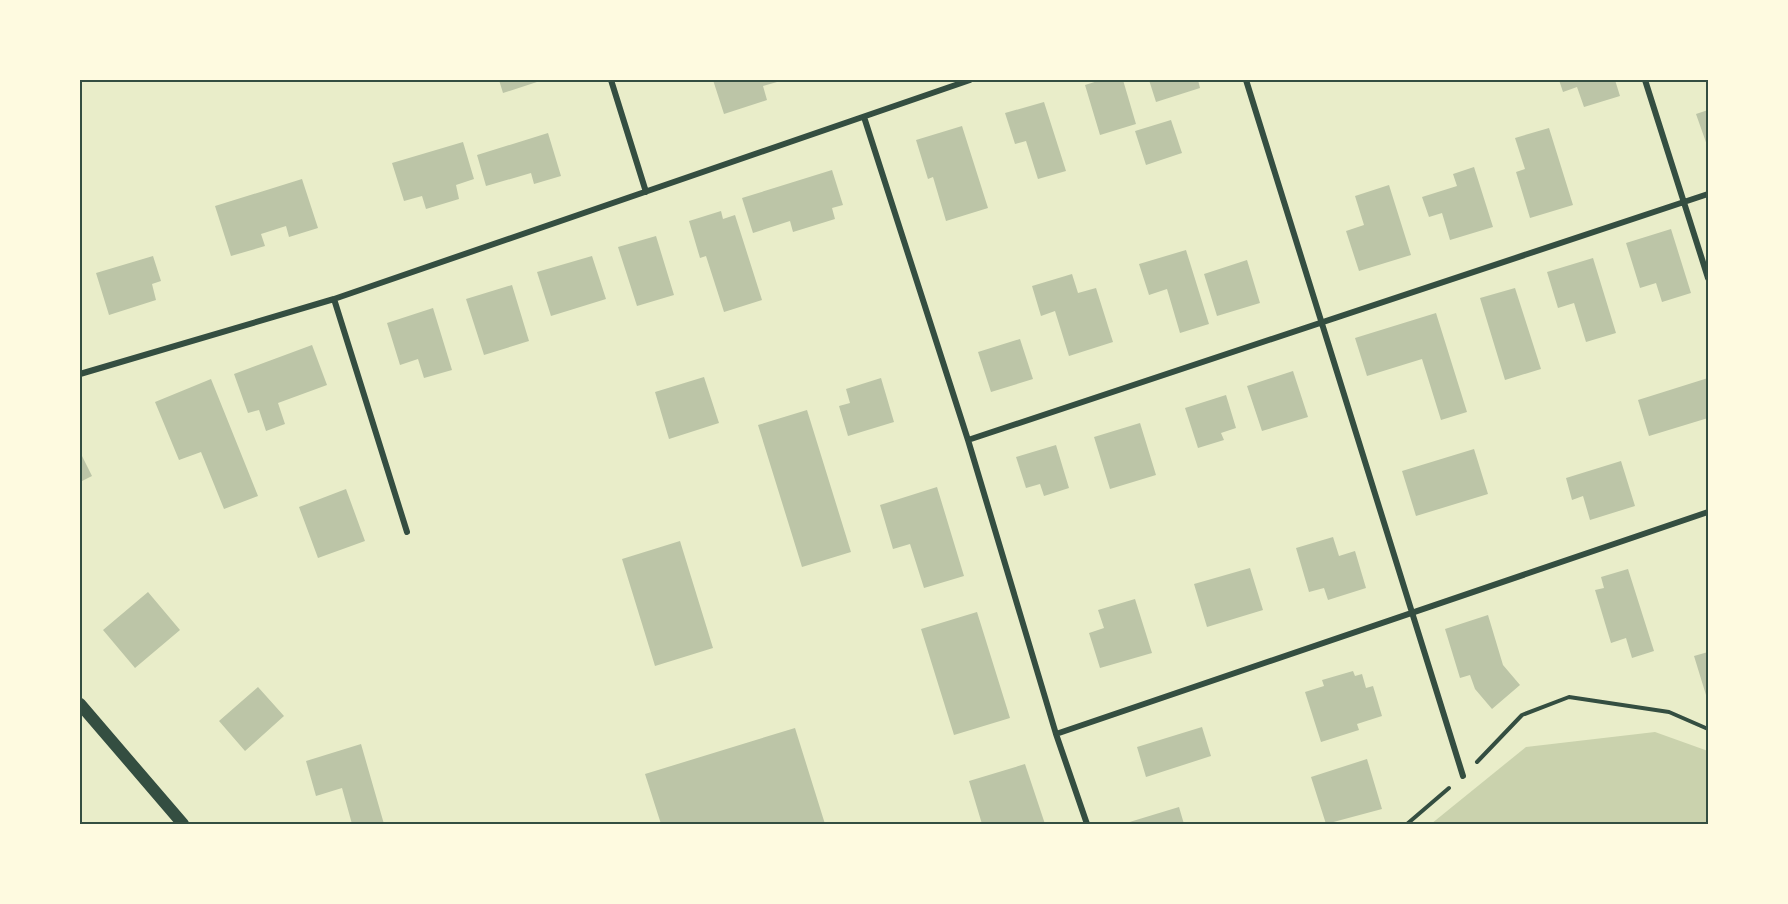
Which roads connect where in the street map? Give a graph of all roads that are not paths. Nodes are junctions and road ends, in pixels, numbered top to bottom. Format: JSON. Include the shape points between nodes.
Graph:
{"nodes":[{"id":1,"x":610,"y":80,"type":"edge"},
{"id":2,"x":970,"y":80,"type":"edge"},
{"id":3,"x":1246,"y":80,"type":"edge"},
{"id":4,"x":1645,"y":80,"type":"edge"},
{"id":5,"x":864,"y":117,"type":"junction"},
{"id":6,"x":646,"y":192,"type":"junction"},
{"id":7,"x":1708,"y":194,"type":"edge"},
{"id":8,"x":1684,"y":202,"type":"junction"},
{"id":9,"x":1708,"y":278,"type":"edge"},
{"id":10,"x":334,"y":299,"type":"junction"},
{"id":11,"x":1321,"y":323,"type":"junction"},
{"id":12,"x":80,"y":374,"type":"edge"},
{"id":13,"x":968,"y":440,"type":"junction"},
{"id":14,"x":1708,"y":512,"type":"edge"},
{"id":15,"x":407,"y":532,"type":"dead end"},
{"id":16,"x":1412,"y":613,"type":"junction"},
{"id":17,"x":80,"y":704,"type":"edge"},
{"id":18,"x":1056,"y":734,"type":"junction"},
{"id":19,"x":1463,"y":777,"type":"road end"},
{"id":20,"x":183,"y":825,"type":"edge"},
{"id":21,"x":1086,"y":825,"type":"edge"}],
"edges":[{"from":1,"to":6,"type":"street"},
{"from":2,"to":5,"type":"street"},
{"from":3,"to":11,"type":"street"},
{"from":4,"to":8,"type":"street"},
{"from":5,"to":6,"type":"street"},
{"from":5,"to":13,"type":"street"},
{"from":6,"to":10,"type":"street"},
{"from":7,"to":8,"type":"street"},
{"from":8,"to":9,"type":"street"},
{"from":8,"to":11,"type":"street"},
{"from":10,"to":12,"type":"street"},
{"from":10,"to":15,"type":"street"},
{"from":11,"to":13,"type":"street"},
{"from":11,"to":16,"type":"street"},
{"from":13,"to":18,"type":"street"},
{"from":14,"to":16,"type":"street"},
{"from":16,"to":18,"type":"street"},
{"from":16,"to":19,"type":"street"},
{"from":17,"to":20,"type":"main road"},
{"from":18,"to":21,"type":"street"}]}
